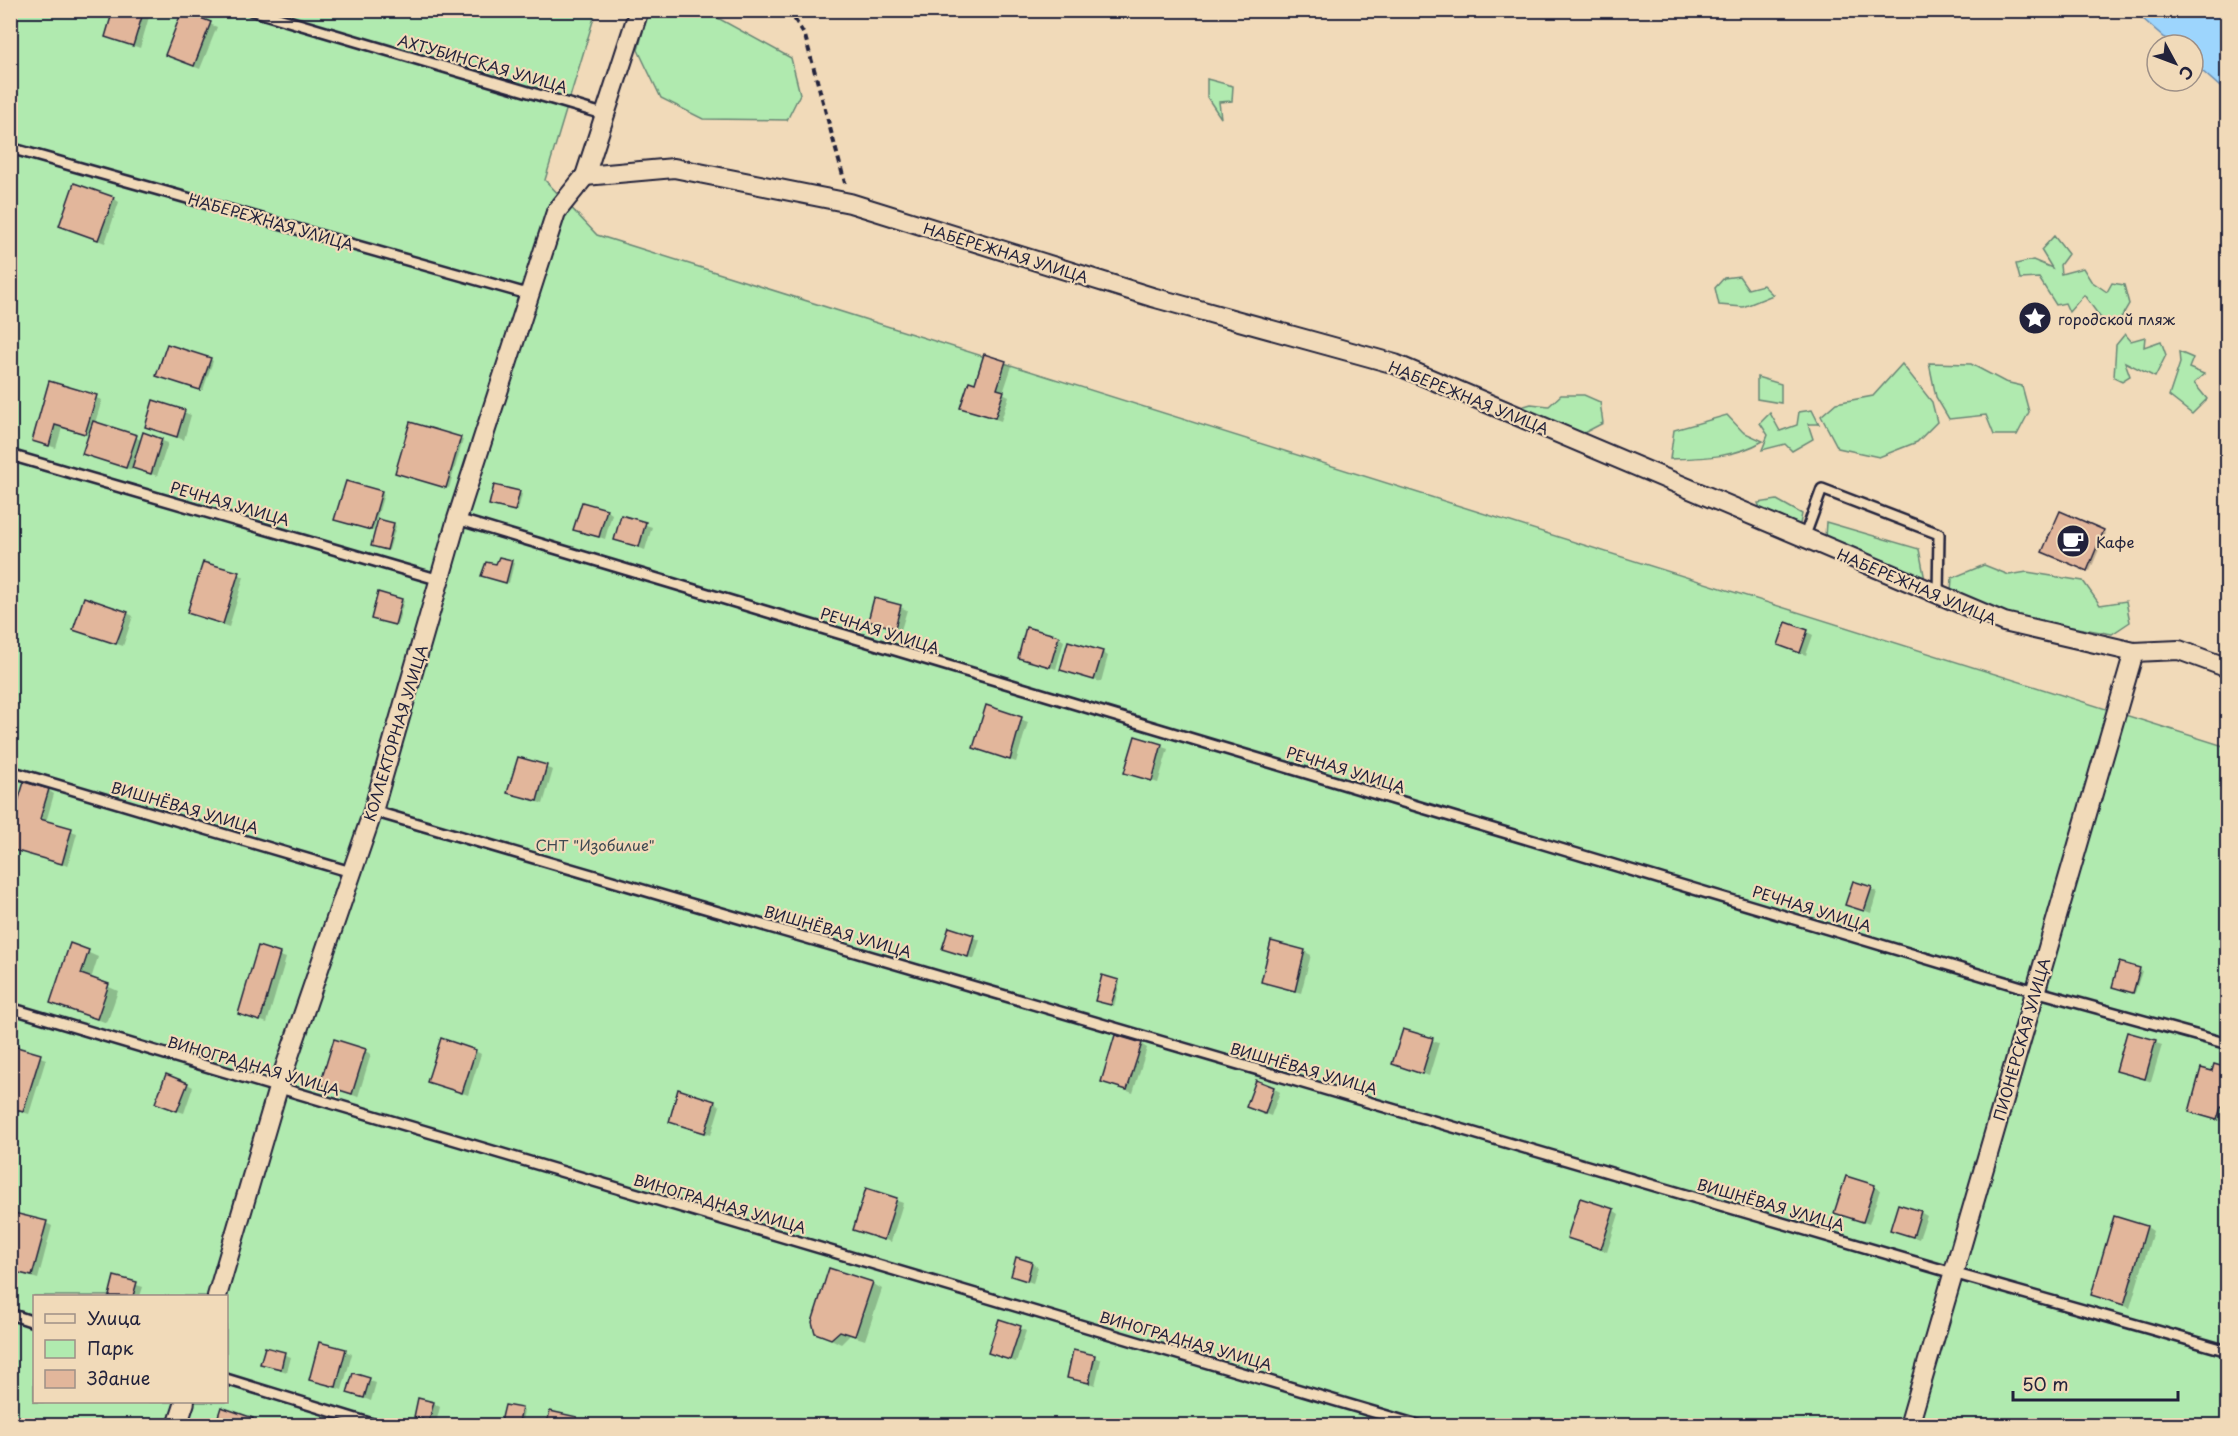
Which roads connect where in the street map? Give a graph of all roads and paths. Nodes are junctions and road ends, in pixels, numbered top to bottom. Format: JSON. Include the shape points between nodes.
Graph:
{"nodes":[{"id":1,"x":251,"y":10,"type":"edge"},
{"id":2,"x":639,"y":10,"type":"edge"},
{"id":3,"x":789,"y":10,"type":"edge"},
{"id":4,"x":603,"y":114,"type":"junction"},
{"id":5,"x":10,"y":147,"type":"edge"},
{"id":6,"x":585,"y":176,"type":"junction"},
{"id":7,"x":849,"y":203,"type":"junction"},
{"id":8,"x":531,"y":296,"type":"junction"},
{"id":9,"x":10,"y":455,"type":"edge"},
{"id":10,"x":457,"y":519,"type":"junction"},
{"id":11,"x":1804,"y":538,"type":"junction"},
{"id":12,"x":441,"y":580,"type":"junction"},
{"id":13,"x":1938,"y":594,"type":"junction"},
{"id":14,"x":2134,"y":652,"type":"junction"},
{"id":15,"x":2228,"y":668,"type":"edge"},
{"id":16,"x":10,"y":771,"type":"edge"},
{"id":17,"x":373,"y":811,"type":"junction"},
{"id":18,"x":351,"y":872,"type":"junction"},
{"id":19,"x":2035,"y":991,"type":"junction"},
{"id":20,"x":10,"y":1008,"type":"edge"},
{"id":21,"x":2228,"y":1044,"type":"edge"},
{"id":22,"x":278,"y":1088,"type":"junction"},
{"id":23,"x":1953,"y":1273,"type":"junction"},
{"id":24,"x":217,"y":1295,"type":"edge"},
{"id":25,"x":10,"y":1314,"type":"edge"},
{"id":26,"x":33,"y":1322,"type":"edge"},
{"id":27,"x":2228,"y":1351,"type":"edge"},
{"id":28,"x":228,"y":1380,"type":"edge"},
{"id":29,"x":184,"y":1403,"type":"edge"},
{"id":30,"x":177,"y":1425,"type":"edge"},
{"id":31,"x":379,"y":1425,"type":"edge"},
{"id":32,"x":1421,"y":1425,"type":"edge"},
{"id":33,"x":1908,"y":1425,"type":"edge"}],
"edges":[{"from":1,"to":4,"type":"lane","name":"АХТУБИНСКАЯ УЛИЦА"},
{"from":2,"to":4,"type":"street"},
{"from":3,"to":7,"type":"path","via":[[805,36],[840,156]]},
{"from":4,"to":6,"type":"street"},
{"from":5,"to":8,"type":"lane","name":"НАБЕРЕЖНАЯ УЛИЦА"},
{"from":6,"to":7,"type":"street","name":"НАБЕРЕЖНАЯ УЛИЦА","via":[[674,168]]},
{"from":6,"to":8,"type":"street","name":"КОЛЛЕКТОРНАЯ УЛИЦА","via":[[556,212]]},
{"from":7,"to":11,"type":"street","name":"НАБЕРЕЖНАЯ УЛИЦА","via":[[1152,297],[1395,364]]},
{"from":8,"to":10,"type":"street","name":"КОЛЛЕКТОРНАЯ УЛИЦА"},
{"from":9,"to":12,"type":"lane","name":"РЕЧНАЯ УЛИЦА"},
{"from":10,"to":12,"type":"street","name":"КОЛЛЕКТОРНАЯ УЛИЦА"},
{"from":10,"to":19,"type":"lane","name":"РЕЧНАЯ УЛИЦА"},
{"from":11,"to":13,"type":"street","name":"НАБЕРЕЖНАЯ УЛИЦА"},
{"from":11,"to":13,"type":"lane","via":[[1822,489],[1939,534]]},
{"from":12,"to":17,"type":"street","name":"КОЛЛЕКТОРНАЯ УЛИЦА"},
{"from":13,"to":14,"type":"street","name":"НАБЕРЕЖНАЯ УЛИЦА","via":[[2004,622]]},
{"from":14,"to":15,"type":"street","name":"НАБЕРЕЖНАЯ УЛИЦА","via":[[2179,650]]},
{"from":14,"to":19,"type":"street","name":"ПИОНЕРСКАЯ УЛИЦА"},
{"from":16,"to":18,"type":"lane","name":"ВИШНЁВАЯ УЛИЦА"},
{"from":17,"to":18,"type":"street","name":"КОЛЛЕКТОРНАЯ УЛИЦА"},
{"from":17,"to":23,"type":"lane","name":"ВИШНЁВАЯ УЛИЦА"},
{"from":18,"to":22,"type":"street","name":"КОЛЛЕКТОРНАЯ УЛИЦА"},
{"from":19,"to":21,"type":"lane","name":"РЕЧНАЯ УЛИЦА"},
{"from":19,"to":23,"type":"street","name":"ПИОНЕРСКАЯ УЛИЦА"},
{"from":20,"to":22,"type":"lane","name":"ВИНОГРАДНАЯ УЛИЦА"},
{"from":22,"to":24,"type":"street","name":"КОЛЛЕКТОРНАЯ УЛИЦА"},
{"from":22,"to":32,"type":"lane","name":"ВИНОГРАДНАЯ УЛИЦА"},
{"from":23,"to":27,"type":"lane","name":"ВИШНЁВАЯ УЛИЦА"},
{"from":23,"to":33,"type":"street","name":"ПИОНЕРСКАЯ УЛИЦА"},
{"from":25,"to":26,"type":"lane"},
{"from":28,"to":31,"type":"lane"},
{"from":29,"to":30,"type":"street"}]}
